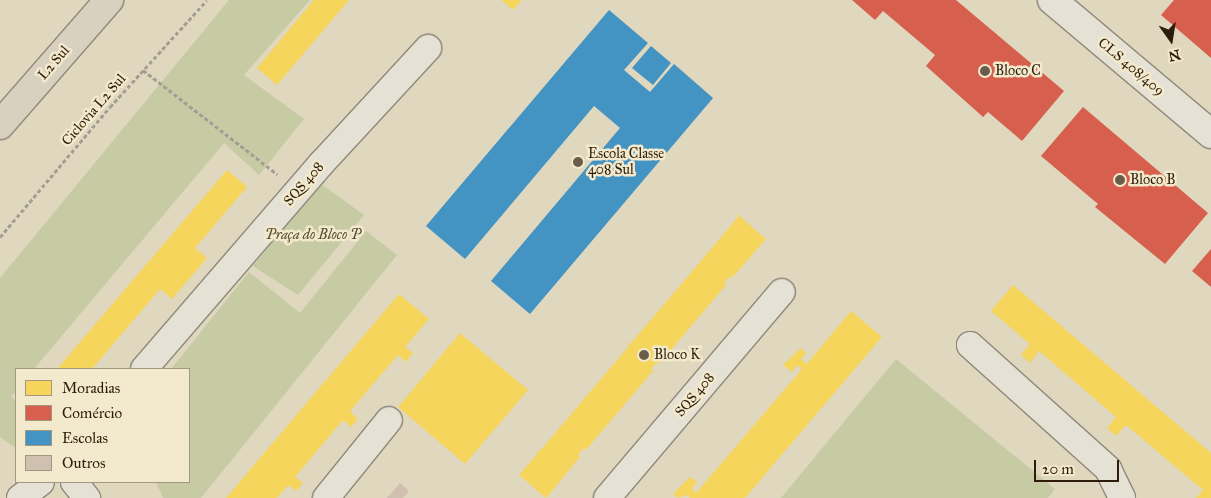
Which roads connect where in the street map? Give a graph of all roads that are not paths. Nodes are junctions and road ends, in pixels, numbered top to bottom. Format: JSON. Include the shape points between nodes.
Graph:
{"nodes":[{"id":1,"x":109,"y":0,"type":"edge"},
{"id":2,"x":1052,"y":0,"type":"edge"},
{"id":3,"x":428,"y":48,"type":"dead end"},
{"id":4,"x":0,"y":125,"type":"edge"},
{"id":5,"x":1211,"y":134,"type":"edge"},
{"id":6,"x":782,"y":292,"type":"dead end"},
{"id":7,"x":970,"y":345,"type":"dead end"},
{"id":8,"x":145,"y":368,"type":"edge"},
{"id":9,"x":389,"y":420,"type":"dead end"},
{"id":10,"x":40,"y":483,"type":"edge"},
{"id":11,"x":75,"y":483,"type":"edge"},
{"id":12,"x":20,"y":498,"type":"edge"},
{"id":13,"x":87,"y":498,"type":"edge"},
{"id":14,"x":326,"y":498,"type":"edge"},
{"id":15,"x":607,"y":498,"type":"edge"},
{"id":16,"x":1122,"y":498,"type":"edge"}],
"edges":[{"from":1,"to":4,"type":"main road","name":"L2 Sul"},
{"from":2,"to":5,"type":"street","name":"CLS 408/409"},
{"from":3,"to":8,"type":"street","name":"SQS 408","via":[[298,190]]},
{"from":6,"to":15,"type":"street","name":"SQS 408"},
{"from":7,"to":16,"type":"street","via":[[1108,468]]},
{"from":9,"to":14,"type":"street"},
{"from":10,"to":12,"type":"street"},
{"from":11,"to":13,"type":"street"}]}
